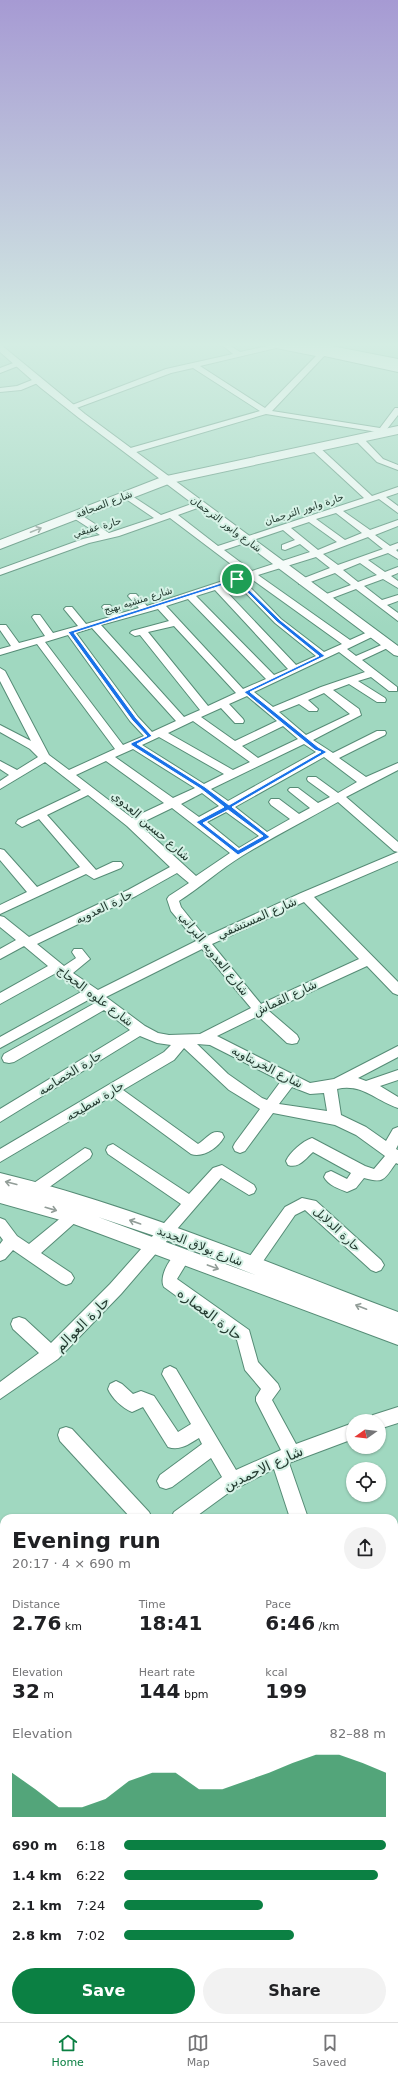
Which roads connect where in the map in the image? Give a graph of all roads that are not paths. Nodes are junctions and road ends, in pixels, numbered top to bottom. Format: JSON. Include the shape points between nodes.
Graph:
{"nodes":[{"id":1,"x":113,"y":438,"type":"edge"},
{"id":2,"x":174,"y":438,"type":"edge"},
{"id":3,"x":365,"y":438,"type":"edge"},
{"id":4,"x":360,"y":440,"type":"junction"},
{"id":5,"x":315,"y":448,"type":"junction"},
{"id":6,"x":130,"y":451,"type":"junction"},
{"id":7,"x":398,"y":468,"type":"edge"},
{"id":8,"x":167,"y":480,"type":"junction"},
{"id":9,"x":398,"y":490,"type":"edge"},
{"id":10,"x":126,"y":495,"type":"junction"},
{"id":11,"x":380,"y":496,"type":"junction"},
{"id":12,"x":370,"y":499,"type":"junction"},
{"id":13,"x":200,"y":504,"type":"junction"},
{"id":14,"x":337,"y":510,"type":"junction"},
{"id":15,"x":398,"y":510,"type":"edge"},
{"id":16,"x":171,"y":514,"type":"junction"},
{"id":17,"x":75,"y":515,"type":"junction"},
{"id":18,"x":160,"y":518,"type":"junction"},
{"id":19,"x":310,"y":519,"type":"junction"},
{"id":20,"x":398,"y":523,"type":"edge"},
{"id":21,"x":284,"y":527,"type":"junction"},
{"id":22,"x":369,"y":534,"type":"junction"},
{"id":23,"x":108,"y":536,"type":"junction"},
{"id":24,"x":247,"y":539,"type":"junction"},
{"id":25,"x":301,"y":541,"type":"junction"},
{"id":26,"x":344,"y":543,"type":"junction"},
{"id":27,"x":0,"y":545,"type":"edge"},
{"id":28,"x":285,"y":547,"type":"dead end"},
{"id":29,"x":394,"y":547,"type":"edge"},
{"id":30,"x":217,"y":549,"type":"junction"},
{"id":31,"x":316,"y":553,"type":"junction"},
{"id":32,"x":398,"y":556,"type":"edge"},
{"id":33,"x":361,"y":560,"type":"junction"},
{"id":34,"x":281,"y":566,"type":"junction"},
{"id":35,"x":336,"y":569,"type":"junction"},
{"id":36,"x":398,"y":570,"type":"edge"},
{"id":37,"x":0,"y":572,"type":"edge"},
{"id":38,"x":251,"y":575,"type":"junction"},
{"id":39,"x":384,"y":575,"type":"junction"},
{"id":40,"x":237,"y":579,"type":"junction"},
{"id":41,"x":302,"y":582,"type":"junction"},
{"id":42,"x":398,"y":585,"type":"edge"},
{"id":43,"x":357,"y":586,"type":"junction"},
{"id":44,"x":217,"y":587,"type":"junction"},
{"id":45,"x":190,"y":595,"type":"junction"},
{"id":46,"x":133,"y":596,"type":"dead end"},
{"id":47,"x":324,"y":598,"type":"junction"},
{"id":48,"x":398,"y":598,"type":"edge"},
{"id":49,"x":380,"y":604,"type":"junction"},
{"id":50,"x":160,"y":605,"type":"junction"},
{"id":51,"x":107,"y":607,"type":"dead end"},
{"id":52,"x":69,"y":609,"type":"dead end"},
{"id":53,"x":145,"y":610,"type":"junction"},
{"id":54,"x":396,"y":615,"type":"edge"},
{"id":55,"x":37,"y":617,"type":"dead end"},
{"id":56,"x":116,"y":618,"type":"junction"},
{"id":57,"x":176,"y":622,"type":"junction"},
{"id":58,"x":95,"y":625,"type":"junction"},
{"id":59,"x":3,"y":627,"type":"dead end"},
{"id":60,"x":84,"y":628,"type":"junction"},
{"id":61,"x":71,"y":632,"type":"junction"},
{"id":62,"x":309,"y":632,"type":"dead end"},
{"id":63,"x":373,"y":633,"type":"junction"},
{"id":64,"x":297,"y":636,"type":"junction"},
{"id":65,"x":52,"y":638,"type":"junction"},
{"id":66,"x":39,"y":641,"type":"junction"},
{"id":67,"x":345,"y":646,"type":"junction"},
{"id":68,"x":18,"y":647,"type":"junction"},
{"id":69,"x":394,"y":647,"type":"edge"},
{"id":70,"x":0,"y":652,"type":"edge"},
{"id":71,"x":323,"y":656,"type":"junction"},
{"id":72,"x":355,"y":660,"type":"junction"},
{"id":73,"x":294,"y":670,"type":"junction"},
{"id":74,"x":0,"y":671,"type":"edge"},
{"id":75,"x":373,"y":673,"type":"junction"},
{"id":76,"x":273,"y":680,"type":"junction"},
{"id":77,"x":351,"y":681,"type":"junction"},
{"id":78,"x":325,"y":689,"type":"junction"},
{"id":79,"x":393,"y":689,"type":"dead end"},
{"id":80,"x":244,"y":693,"type":"junction"},
{"id":81,"x":301,"y":700,"type":"junction"},
{"id":82,"x":381,"y":700,"type":"dead end"},
{"id":83,"x":222,"y":703,"type":"junction"},
{"id":84,"x":313,"y":709,"type":"dead end"},
{"id":85,"x":206,"y":710,"type":"junction"},
{"id":86,"x":271,"y":712,"type":"junction"},
{"id":87,"x":193,"y":716,"type":"junction"},
{"id":88,"x":182,"y":721,"type":"junction"},
{"id":89,"x":239,"y":721,"type":"dead end"},
{"id":90,"x":282,"y":722,"type":"junction"},
{"id":91,"x":0,"y":728,"type":"edge"},
{"id":92,"x":381,"y":733,"type":"dead end"},
{"id":93,"x":154,"y":734,"type":"junction"},
{"id":94,"x":305,"y":739,"type":"junction"},
{"id":95,"x":132,"y":744,"type":"junction"},
{"id":96,"x":234,"y":745,"type":"junction"},
{"id":97,"x":121,"y":750,"type":"junction"},
{"id":98,"x":328,"y":754,"type":"junction"},
{"id":99,"x":45,"y":757,"type":"junction"},
{"id":100,"x":107,"y":757,"type":"junction"},
{"id":101,"x":257,"y":762,"type":"junction"},
{"id":102,"x":0,"y":764,"type":"edge"},
{"id":103,"x":398,"y":766,"type":"edge"},
{"id":104,"x":232,"y":774,"type":"junction"},
{"id":105,"x":16,"y":775,"type":"junction"},
{"id":106,"x":68,"y":775,"type":"junction"},
{"id":107,"x":312,"y":779,"type":"dead end"},
{"id":108,"x":365,"y":782,"type":"junction"},
{"id":109,"x":0,"y":786,"type":"edge"},
{"id":110,"x":203,"y":788,"type":"junction"},
{"id":111,"x":89,"y":790,"type":"junction"},
{"id":112,"x":294,"y":790,"type":"dead end"},
{"id":113,"x":338,"y":797,"type":"junction"},
{"id":114,"x":276,"y":802,"type":"dead end"},
{"id":115,"x":172,"y":803,"type":"junction"},
{"id":116,"x":228,"y":807,"type":"junction"},
{"id":117,"x":318,"y":809,"type":"junction"},
{"id":118,"x":40,"y":814,"type":"junction"},
{"id":119,"x":298,"y":819,"type":"junction"},
{"id":120,"x":199,"y":822,"type":"junction"},
{"id":121,"x":22,"y":823,"type":"dead end"},
{"id":122,"x":131,"y":823,"type":"junction"},
{"id":123,"x":267,"y":837,"type":"junction"},
{"id":124,"x":398,"y":848,"type":"edge"},
{"id":125,"x":0,"y":853,"type":"edge"},
{"id":126,"x":238,"y":853,"type":"junction"},
{"id":127,"x":398,"y":856,"type":"edge"},
{"id":128,"x":117,"y":865,"type":"dead end"},
{"id":129,"x":88,"y":868,"type":"junction"},
{"id":130,"x":178,"y":868,"type":"junction"},
{"id":131,"x":197,"y":883,"type":"junction"},
{"id":132,"x":35,"y":893,"type":"junction"},
{"id":133,"x":305,"y":896,"type":"junction"},
{"id":134,"x":0,"y":910,"type":"edge"},
{"id":135,"x":0,"y":920,"type":"edge"},
{"id":136,"x":204,"y":941,"type":"junction"},
{"id":137,"x":27,"y":942,"type":"junction"},
{"id":138,"x":78,"y":952,"type":"dead end"},
{"id":139,"x":0,"y":955,"type":"edge"},
{"id":140,"x":368,"y":960,"type":"junction"},
{"id":141,"x":61,"y":970,"type":"junction"},
{"id":142,"x":398,"y":990,"type":"edge"},
{"id":143,"x":98,"y":997,"type":"junction"},
{"id":144,"x":0,"y":999,"type":"edge"},
{"id":145,"x":260,"y":1011,"type":"junction"},
{"id":146,"x":56,"y":1012,"type":"junction"},
{"id":147,"x":68,"y":1024,"type":"junction"},
{"id":148,"x":140,"y":1030,"type":"junction"},
{"id":149,"x":203,"y":1038,"type":"junction"},
{"id":150,"x":184,"y":1039,"type":"junction"},
{"id":151,"x":292,"y":1040,"type":"dead end"},
{"id":152,"x":0,"y":1043,"type":"edge"},
{"id":153,"x":393,"y":1053,"type":"edge"},
{"id":154,"x":9,"y":1058,"type":"dead end"},
{"id":155,"x":397,"y":1078,"type":"edge"},
{"id":156,"x":290,"y":1079,"type":"junction"},
{"id":157,"x":331,"y":1086,"type":"junction"},
{"id":158,"x":366,"y":1086,"type":"junction"},
{"id":159,"x":113,"y":1090,"type":"junction"},
{"id":160,"x":398,"y":1103,"type":"edge"},
{"id":161,"x":271,"y":1108,"type":"junction"},
{"id":162,"x":0,"y":1116,"type":"edge"},
{"id":163,"x":335,"y":1119,"type":"junction"},
{"id":164,"x":398,"y":1132,"type":"edge"},
{"id":165,"x":217,"y":1137,"type":"dead end"},
{"id":166,"x":240,"y":1147,"type":"dead end"},
{"id":167,"x":113,"y":1150,"type":"dead end"},
{"id":168,"x":85,"y":1154,"type":"dead end"},
{"id":169,"x":393,"y":1155,"type":"edge"},
{"id":170,"x":0,"y":1156,"type":"edge"},
{"id":171,"x":293,"y":1161,"type":"dead end"},
{"id":172,"x":361,"y":1171,"type":"junction"},
{"id":173,"x":331,"y":1178,"type":"dead end"},
{"id":174,"x":0,"y":1180,"type":"edge"},
{"id":175,"x":36,"y":1189,"type":"junction"},
{"id":176,"x":249,"y":1190,"type":"dead end"},
{"id":177,"x":0,"y":1195,"type":"edge"},
{"id":178,"x":190,"y":1202,"type":"junction"},
{"id":179,"x":73,"y":1216,"type":"junction"},
{"id":180,"x":0,"y":1224,"type":"edge"},
{"id":181,"x":160,"y":1239,"type":"junction"},
{"id":182,"x":12,"y":1241,"type":"junction"},
{"id":183,"x":30,"y":1253,"type":"junction"},
{"id":184,"x":0,"y":1254,"type":"edge"},
{"id":185,"x":183,"y":1256,"type":"junction"},
{"id":186,"x":252,"y":1265,"type":"junction"},
{"id":187,"x":376,"y":1265,"type":"dead end"},
{"id":188,"x":66,"y":1278,"type":"dead end"},
{"id":189,"x":398,"y":1320,"type":"edge"},
{"id":190,"x":19,"y":1324,"type":"dead end"},
{"id":191,"x":398,"y":1336,"type":"edge"},
{"id":192,"x":52,"y":1354,"type":"junction"},
{"id":193,"x":170,"y":1374,"type":"dead end"},
{"id":194,"x":116,"y":1389,"type":"dead end"},
{"id":195,"x":0,"y":1392,"type":"edge"},
{"id":196,"x":398,"y":1415,"type":"edge"},
{"id":197,"x":386,"y":1419,"type":"edge"},
{"id":198,"x":202,"y":1428,"type":"junction"},
{"id":199,"x":346,"y":1434,"type":"edge"},
{"id":200,"x":66,"y":1435,"type":"dead end"},
{"id":201,"x":213,"y":1446,"type":"junction"},
{"id":202,"x":286,"y":1456,"type":"junction"},
{"id":203,"x":233,"y":1480,"type":"junction"},
{"id":204,"x":166,"y":1481,"type":"dead end"},
{"id":205,"x":139,"y":1514,"type":"edge"},
{"id":206,"x":185,"y":1514,"type":"edge"},
{"id":207,"x":298,"y":1514,"type":"edge"}],
"edges":[{"from":1,"to":6,"type":"street","name":"شارع وابور الترجمان"},
{"from":2,"to":6,"type":"street"},
{"from":3,"to":4,"type":"main road","name":"شارع الصحافة"},
{"from":4,"to":5,"type":"main road","name":"شارع الصحافة"},
{"from":4,"to":7,"type":"street","via":[[367,444],[374,456],[383,463]]},
{"from":5,"to":8,"type":"main road","name":"شارع الصحافة"},
{"from":5,"to":12,"type":"street"},
{"from":6,"to":8,"type":"street","name":"شارع وابور الترجمان"},
{"from":8,"to":10,"type":"main road","name":"شارع الصحافة"},
{"from":8,"to":13,"type":"street","name":"شارع وابور الترجمان"},
{"from":9,"to":11,"type":"street","name":"حارة وابور الترجمان"},
{"from":10,"to":17,"type":"main road","name":"شارع الصحافة"},
{"from":10,"to":18,"type":"street"},
{"from":11,"to":12,"type":"street","name":"حارة وابور الترجمان"},
{"from":11,"to":15,"type":"street"},
{"from":12,"to":14,"type":"street","name":"حارة وابور الترجمان"},
{"from":13,"to":16,"type":"street","name":"حارة عفيفي"},
{"from":13,"to":24,"type":"street","name":"شارع وابور الترجمان"},
{"from":14,"to":19,"type":"street","name":"حارة وابور الترجمان"},
{"from":14,"to":22,"type":"street"},
{"from":16,"to":18,"type":"street","name":"حارة عفيفي"},
{"from":16,"to":30,"type":"street"},
{"from":17,"to":23,"type":"street"},
{"from":27,"to":17,"type":"main road","name":"شارع الصحافة","one_way":true},
{"from":18,"to":23,"type":"street","name":"حارة عفيفي"},
{"from":19,"to":21,"type":"street","name":"حارة وابور الترجمان"},
{"from":19,"to":26,"type":"street"},
{"from":20,"to":22,"type":"street","name":"شارع منشيه بهيج"},
{"from":21,"to":24,"type":"street","name":"حارة وابور الترجمان"},
{"from":21,"to":25,"type":"street"},
{"from":22,"to":26,"type":"street","name":"شارع منشيه بهيج"},
{"from":22,"to":29,"type":"street"},
{"from":23,"to":37,"type":"street","name":"حارة عفيفي","via":[[86,541]]},
{"from":24,"to":30,"type":"street","name":"حارة وابور الترجمان"},
{"from":24,"to":34,"type":"street","name":"شارع وابور الترجمان"},
{"from":25,"to":28,"type":"street"},
{"from":25,"to":31,"type":"street"},
{"from":26,"to":31,"type":"street","name":"شارع منشيه بهيج"},
{"from":29,"to":32,"type":"street"},
{"from":29,"to":33,"type":"street"},
{"from":30,"to":38,"type":"street"},
{"from":31,"to":34,"type":"street","name":"شارع منشيه بهيج"},
{"from":31,"to":35,"type":"street"},
{"from":33,"to":35,"type":"street"},
{"from":33,"to":39,"type":"street"},
{"from":34,"to":38,"type":"street","name":"شارع منشيه بهيج"},
{"from":34,"to":41,"type":"street","name":"شارع وابور الترجمان"},
{"from":35,"to":41,"type":"street"},
{"from":35,"to":43,"type":"street"},
{"from":36,"to":39,"type":"street"},
{"from":38,"to":40,"type":"street","name":"شارع منشيه بهيج"},
{"from":38,"to":67,"type":"street"},
{"from":39,"to":42,"type":"street"},
{"from":39,"to":43,"type":"street"},
{"from":40,"to":44,"type":"street","name":"شارع منشيه بهيج"},
{"from":40,"to":64,"type":"street"},
{"from":41,"to":47,"type":"street","name":"شارع وابور الترجمان"},
{"from":43,"to":47,"type":"street"},
{"from":43,"to":49,"type":"street"},
{"from":44,"to":45,"type":"street","name":"شارع منشيه بهيج"},
{"from":44,"to":73,"type":"street"},
{"from":45,"to":50,"type":"street","name":"شارع منشيه بهيج"},
{"from":45,"to":76,"type":"street"},
{"from":46,"to":53,"type":"street"},
{"from":47,"to":63,"type":"street","name":"شارع وابور الترجمان"},
{"from":48,"to":49,"type":"street"},
{"from":49,"to":54,"type":"street"},
{"from":50,"to":53,"type":"street","name":"شارع منشيه بهيج"},
{"from":50,"to":57,"type":"street"},
{"from":51,"to":56,"type":"street"},
{"from":52,"to":60,"type":"street"},
{"from":53,"to":56,"type":"street","name":"شارع منشيه بهيج"},
{"from":55,"to":65,"type":"street"},
{"from":56,"to":58,"type":"street","name":"شارع منشيه بهيج"},
{"from":57,"to":80,"type":"street"},
{"from":57,"to":85,"type":"street","via":[[138,632]]},
{"from":58,"to":60,"type":"street","name":"شارع منشيه بهيج"},
{"from":58,"to":88,"type":"street"},
{"from":59,"to":68,"type":"street"},
{"from":60,"to":61,"type":"street","name":"شارع منشيه بهيج"},
{"from":61,"to":65,"type":"street","name":"شارع منشيه بهيج"},
{"from":61,"to":93,"type":"street","via":[[134,719]]},
{"from":62,"to":64,"type":"street"},
{"from":63,"to":67,"type":"street"},
{"from":63,"to":69,"type":"street","name":"شارع وابور الترجمان"},
{"from":64,"to":71,"type":"street"},
{"from":65,"to":66,"type":"street","name":"شارع منشيه بهيج"},
{"from":66,"to":68,"type":"street","name":"شارع منشيه بهيج"},
{"from":66,"to":97,"type":"street"},
{"from":67,"to":71,"type":"street"},
{"from":67,"to":72,"type":"street"},
{"from":68,"to":70,"type":"street","name":"شارع منشيه بهيج"},
{"from":69,"to":72,"type":"street"},
{"from":71,"to":73,"type":"street"},
{"from":72,"to":75,"type":"street"},
{"from":73,"to":76,"type":"street"},
{"from":74,"to":99,"type":"street"},
{"from":75,"to":77,"type":"street"},
{"from":75,"to":79,"type":"street"},
{"from":76,"to":80,"type":"street"},
{"from":77,"to":78,"type":"street"},
{"from":77,"to":82,"type":"street"},
{"from":78,"to":81,"type":"street"},
{"from":78,"to":94,"type":"street","via":[[357,714]]},
{"from":80,"to":83,"type":"street"},
{"from":80,"to":86,"type":"street"},
{"from":81,"to":84,"type":"street"},
{"from":81,"to":86,"type":"street"},
{"from":83,"to":85,"type":"street"},
{"from":83,"to":89,"type":"street"},
{"from":85,"to":87,"type":"street"},
{"from":86,"to":90,"type":"street"},
{"from":87,"to":88,"type":"street"},
{"from":87,"to":96,"type":"street"},
{"from":88,"to":93,"type":"street"},
{"from":90,"to":94,"type":"street"},
{"from":90,"to":96,"type":"street"},
{"from":91,"to":99,"type":"street","via":[[34,747]]},
{"from":92,"to":98,"type":"street"},
{"from":93,"to":95,"type":"street"},
{"from":93,"to":104,"type":"street"},
{"from":94,"to":98,"type":"street"},
{"from":94,"to":101,"type":"street"},
{"from":95,"to":97,"type":"street"},
{"from":95,"to":110,"type":"street"},
{"from":96,"to":101,"type":"street"},
{"from":97,"to":100,"type":"street"},
{"from":98,"to":108,"type":"street"},
{"from":98,"to":116,"type":"street"},
{"from":99,"to":105,"type":"street"},
{"from":99,"to":106,"type":"street","name":"شارع حسين العدوي"},
{"from":100,"to":106,"type":"street"},
{"from":100,"to":115,"type":"street"},
{"from":101,"to":104,"type":"street"},
{"from":102,"to":105,"type":"street"},
{"from":103,"to":108,"type":"street","name":"شارع العدويه البراني"},
{"from":104,"to":110,"type":"street"},
{"from":105,"to":109,"type":"street"},
{"from":106,"to":111,"type":"street","name":"شارع حسين العدوي"},
{"from":107,"to":113,"type":"street"},
{"from":108,"to":113,"type":"street","name":"شارع العدويه البراني"},
{"from":110,"to":115,"type":"street"},
{"from":110,"to":116,"type":"street"},
{"from":111,"to":118,"type":"street"},
{"from":111,"to":122,"type":"street","name":"شارع حسين العدوي"},
{"from":112,"to":117,"type":"street"},
{"from":113,"to":117,"type":"street","name":"شارع العدويه البراني"},
{"from":113,"to":124,"type":"street"},
{"from":114,"to":119,"type":"street"},
{"from":115,"to":120,"type":"street"},
{"from":115,"to":122,"type":"street"},
{"from":116,"to":120,"type":"street"},
{"from":116,"to":123,"type":"street"},
{"from":117,"to":119,"type":"street","name":"شارع العدويه البراني"},
{"from":118,"to":121,"type":"street"},
{"from":118,"to":129,"type":"street"},
{"from":119,"to":123,"type":"street","name":"شارع العدويه البراني"},
{"from":120,"to":126,"type":"street"},
{"from":122,"to":130,"type":"street","name":"شارع حسين العدوي"},
{"from":123,"to":126,"type":"street","name":"شارع العدويه البراني"},
{"from":125,"to":132,"type":"street"},
{"from":126,"to":131,"type":"street","name":"شارع العدويه البراني","via":[[204,875]]},
{"from":127,"to":133,"type":"street","name":"شارع المستشفي"},
{"from":128,"to":129,"type":"street","via":[[95,875]]},
{"from":129,"to":132,"type":"street"},
{"from":130,"to":131,"type":"street","name":"شارع حسين العدوي"},
{"from":130,"to":137,"type":"street","name":"حارة العدويه","via":[[126,896]]},
{"from":131,"to":136,"type":"street","name":"شارع العدويه البراني","via":[[176,896],[173,904]]},
{"from":132,"to":134,"type":"street"},
{"from":133,"to":136,"type":"street","name":"شارع المستشفي"},
{"from":133,"to":140,"type":"street"},
{"from":135,"to":137,"type":"street","name":"شارع علوه الحجاج"},
{"from":136,"to":143,"type":"street","name":"شارع المستشفي","via":[[156,964]]},
{"from":136,"to":145,"type":"street","name":"شارع العدويه البراني"},
{"from":137,"to":139,"type":"street","name":"حارة العدويه"},
{"from":137,"to":141,"type":"street","name":"شارع علوه الحجاج"},
{"from":138,"to":141,"type":"street","via":[[84,958]]},
{"from":140,"to":142,"type":"street"},
{"from":140,"to":145,"type":"street","name":"شارع القماش"},
{"from":141,"to":143,"type":"street","name":"شارع علوه الحجاج"},
{"from":141,"to":144,"type":"street"},
{"from":143,"to":146,"type":"street"},
{"from":143,"to":147,"type":"street"},
{"from":143,"to":148,"type":"street","name":"شارع علوه الحجاج"},
{"from":145,"to":149,"type":"street","name":"شارع القماش"},
{"from":145,"to":151,"type":"street","name":"شارع العدويه البراني"},
{"from":146,"to":147,"type":"street"},
{"from":146,"to":152,"type":"street"},
{"from":147,"to":154,"type":"street"},
{"from":148,"to":150,"type":"street","name":"شارع علوه الحجاج","via":[[162,1039]]},
{"from":148,"to":162,"type":"street","name":"حارة الخصاصه"},
{"from":149,"to":150,"type":"street","name":"شارع علوه الحجاج"},
{"from":149,"to":156,"type":"street","name":"شارع الخربتاويه","via":[[221,1044]]},
{"from":150,"to":159,"type":"street","name":"حارة سطيحه","via":[[169,1056]]},
{"from":150,"to":161,"type":"street","via":[[224,1080]]},
{"from":153,"to":155,"type":"street"},
{"from":153,"to":157,"type":"street"},
{"from":155,"to":158,"type":"street"},
{"from":156,"to":157,"type":"street","name":"شارع الخربتاويه","via":[[311,1089]]},
{"from":156,"to":161,"type":"street"},
{"from":157,"to":158,"type":"street","name":"شارع الخربتاويه","via":[[346,1082]]},
{"from":157,"to":163,"type":"street"},
{"from":158,"to":160,"type":"street","name":"شارع الخربتاويه"},
{"from":159,"to":165,"type":"street","via":[[196,1150],[204,1148]]},
{"from":159,"to":170,"type":"street","name":"حارة سطيحه"},
{"from":161,"to":163,"type":"street"},
{"from":161,"to":166,"type":"street"},
{"from":163,"to":169,"type":"street","via":[[372,1139]]},
{"from":164,"to":169,"type":"street"},
{"from":167,"to":178,"type":"street"},
{"from":168,"to":175,"type":"street"},
{"from":169,"to":172,"type":"street","via":[[377,1176]]},
{"from":171,"to":172,"type":"street","via":[[312,1144]]},
{"from":172,"to":173,"type":"street","via":[[349,1185]]},
{"from":175,"to":174,"type":"street","name":"شارع بولاق الجديد","one_way":true},
{"from":181,"to":175,"type":"street","name":"شارع بولاق الجديد","one_way":true},
{"from":176,"to":178,"type":"street","name":"حارة العوالم","via":[[220,1171]]},
{"from":177,"to":179,"type":"street","name":"شارع بولاق الجديد","one_way":true},
{"from":178,"to":181,"type":"street","name":"حارة العوالم"},
{"from":179,"to":181,"type":"street","name":"شارع بولاق الجديد"},
{"from":179,"to":183,"type":"street"},
{"from":180,"to":182,"type":"street"},
{"from":181,"to":185,"type":"street","name":"شارع بولاق الجديد"},
{"from":181,"to":186,"type":"street","name":"شارع بولاق الجديد"},
{"from":181,"to":192,"type":"street","name":"حارة العوالم","via":[[88,1319]]},
{"from":182,"to":183,"type":"street"},
{"from":182,"to":184,"type":"street"},
{"from":183,"to":188,"type":"street"},
{"from":185,"to":191,"type":"street","name":"شارع بولاق الجديد","one_way":true},
{"from":185,"to":202,"type":"street","name":"حارة العصاره","via":[[169,1282],[243,1336],[250,1365],[272,1389],[264,1397],[264,1401]]},
{"from":186,"to":187,"type":"street","name":"حارة الدلايل","via":[[290,1211],[305,1204],[311,1205]]},
{"from":189,"to":186,"type":"street","name":"شارع بولاق الجديد","one_way":true},
{"from":190,"to":192,"type":"street"},
{"from":192,"to":195,"type":"street","name":"حارة العوالم"},
{"from":193,"to":198,"type":"street"},
{"from":194,"to":198,"type":"street","via":[[132,1404],[141,1399],[148,1401],[174,1441]]},
{"from":196,"to":197,"type":"street"},
{"from":198,"to":201,"type":"street"},
{"from":199,"to":202,"type":"street","name":"شارع الاحمدين"},
{"from":200,"to":205,"type":"street"},
{"from":201,"to":203,"type":"street"},
{"from":201,"to":204,"type":"street"},
{"from":202,"to":203,"type":"street","name":"شارع الاحمدين"},
{"from":202,"to":207,"type":"street"},
{"from":203,"to":206,"type":"street","name":"شارع الاحمدين"}]}
